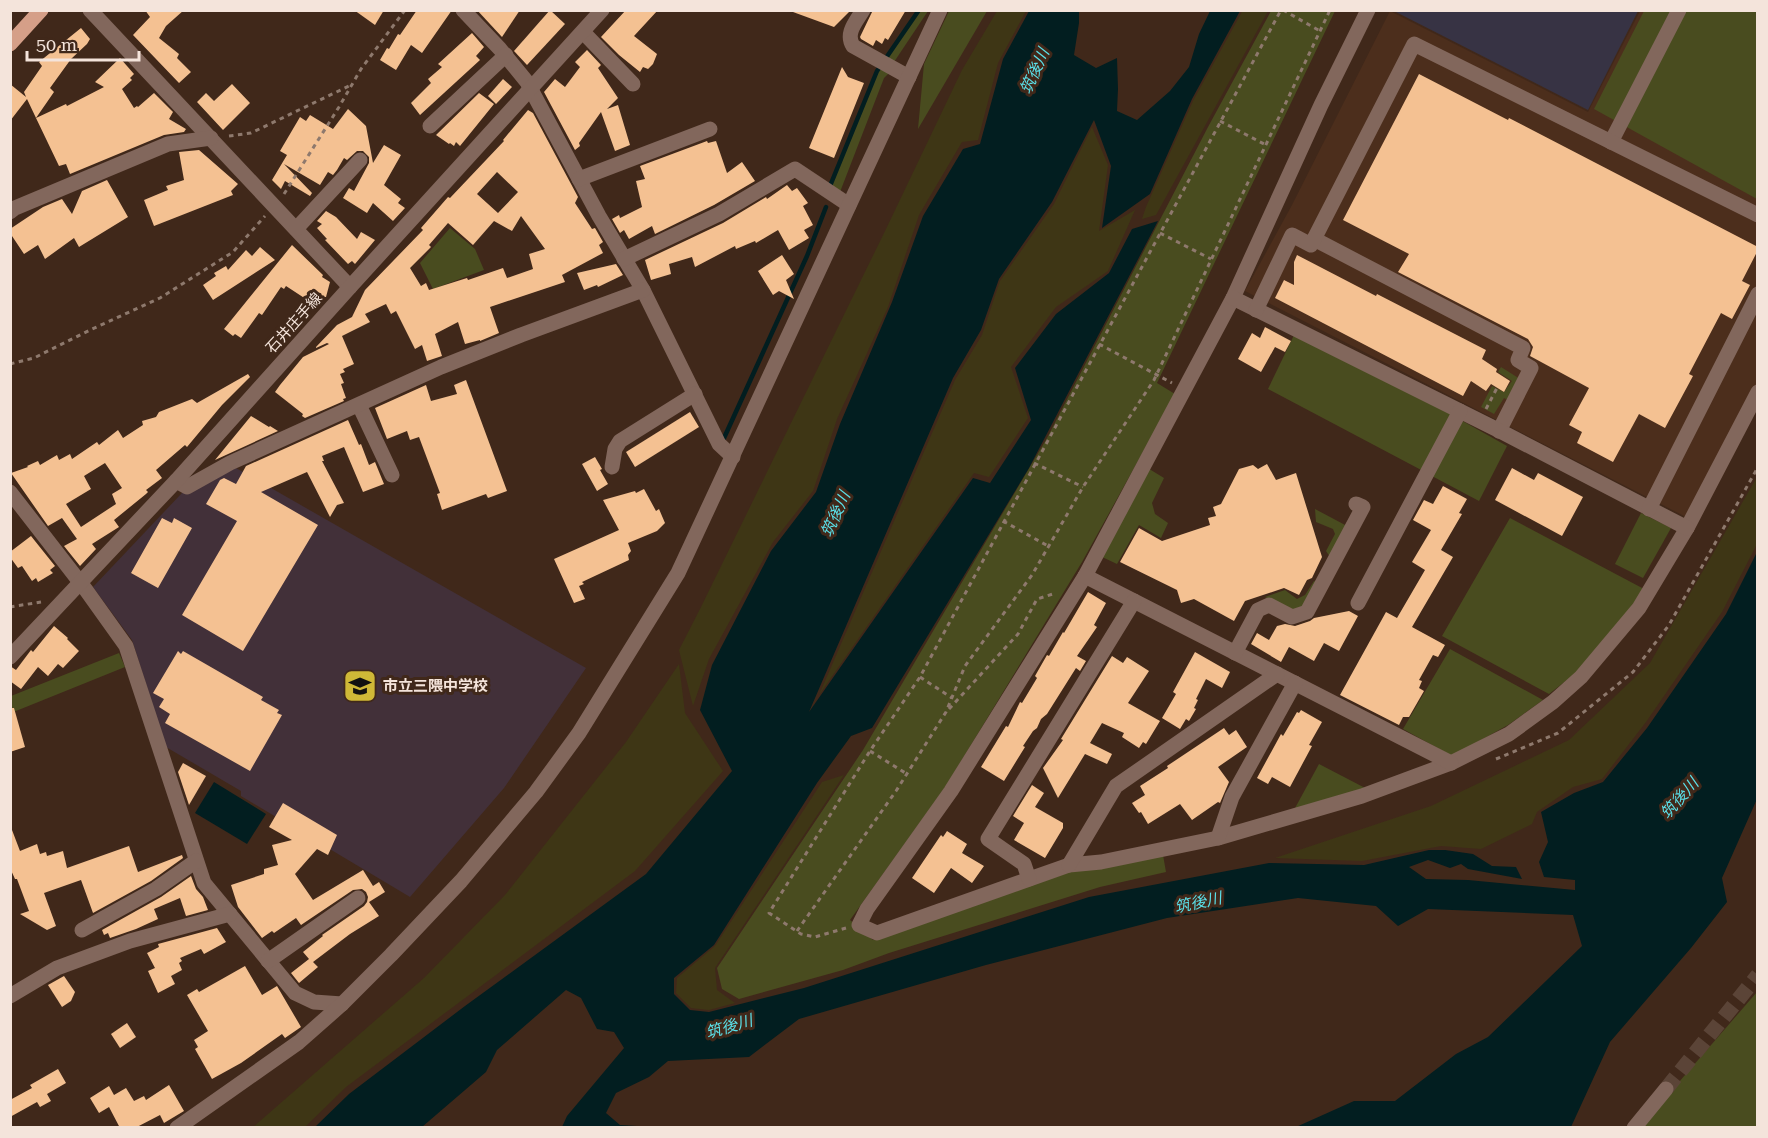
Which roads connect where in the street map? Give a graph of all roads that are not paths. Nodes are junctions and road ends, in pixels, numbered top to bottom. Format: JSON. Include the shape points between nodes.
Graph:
{"nodes":[{"id":1,"x":41,"y":10,"type":"edge"},
{"id":2,"x":90,"y":10,"type":"edge"},
{"id":3,"x":464,"y":10,"type":"edge"},
{"id":4,"x":602,"y":10,"type":"edge"},
{"id":5,"x":863,"y":10,"type":"edge"},
{"id":6,"x":940,"y":10,"type":"edge"},
{"id":7,"x":1368,"y":10,"type":"edge"},
{"id":8,"x":1679,"y":10,"type":"edge"},
{"id":9,"x":583,"y":32,"type":"junction"},
{"id":10,"x":10,"y":44,"type":"edge"},
{"id":11,"x":506,"y":56,"type":"junction"},
{"id":12,"x":909,"y":77,"type":"junction"},
{"id":13,"x":633,"y":84,"type":"dead end"},
{"id":14,"x":530,"y":89,"type":"junction"},
{"id":15,"x":430,"y":126,"type":"dead end"},
{"id":16,"x":710,"y":129,"type":"dead end"},
{"id":17,"x":216,"y":138,"type":"junction"},
{"id":18,"x":1611,"y":142,"type":"junction"},
{"id":19,"x":360,"y":160,"type":"dead end"},
{"id":20,"x":579,"y":179,"type":"junction"},
{"id":21,"x":849,"y":205,"type":"junction"},
{"id":22,"x":10,"y":212,"type":"edge"},
{"id":23,"x":1758,"y":215,"type":"edge"},
{"id":24,"x":296,"y":229,"type":"junction"},
{"id":25,"x":1314,"y":239,"type":"junction"},
{"id":26,"x":624,"y":259,"type":"junction"},
{"id":27,"x":350,"y":287,"type":"junction"},
{"id":28,"x":643,"y":290,"type":"junction"},
{"id":29,"x":1758,"y":294,"type":"edge"},
{"id":30,"x":1233,"y":298,"type":"junction"},
{"id":31,"x":1256,"y":310,"type":"junction"},
{"id":32,"x":1758,"y":392,"type":"edge"},
{"id":33,"x":694,"y":394,"type":"junction"},
{"id":34,"x":359,"y":405,"type":"junction"},
{"id":35,"x":1460,"y":411,"type":"junction"},
{"id":36,"x":1498,"y":430,"type":"junction"},
{"id":37,"x":733,"y":457,"type":"junction"},
{"id":38,"x":612,"y":467,"type":"dead end"},
{"id":39,"x":392,"y":475,"type":"dead end"},
{"id":40,"x":176,"y":481,"type":"junction"},
{"id":41,"x":10,"y":492,"type":"edge"},
{"id":42,"x":1356,"y":504,"type":"dead end"},
{"id":43,"x":1649,"y":508,"type":"junction"},
{"id":44,"x":1687,"y":528,"type":"junction"},
{"id":45,"x":1082,"y":581,"type":"junction"},
{"id":46,"x":80,"y":583,"type":"junction"},
{"id":47,"x":1134,"y":601,"type":"junction"},
{"id":48,"x":1359,"y":603,"type":"dead end"},
{"id":49,"x":1235,"y":653,"type":"junction"},
{"id":50,"x":10,"y":657,"type":"edge"},
{"id":51,"x":1277,"y":674,"type":"junction"},
{"id":52,"x":1295,"y":683,"type":"junction"},
{"id":53,"x":1451,"y":763,"type":"junction"},
{"id":54,"x":1218,"y":838,"type":"junction"},
{"id":55,"x":196,"y":861,"type":"junction"},
{"id":56,"x":1069,"y":865,"type":"junction"},
{"id":57,"x":1029,"y":879,"type":"junction"},
{"id":58,"x":358,"y":898,"type":"dead end"},
{"id":59,"x":230,"y":914,"type":"junction"},
{"id":60,"x":82,"y":930,"type":"dead end"},
{"id":61,"x":268,"y":961,"type":"junction"},
{"id":62,"x":10,"y":996,"type":"edge"},
{"id":63,"x":342,"y":1004,"type":"junction"},
{"id":64,"x":1666,"y":1089,"type":"tunnel mouth"},
{"id":65,"x":177,"y":1128,"type":"edge"},
{"id":66,"x":1634,"y":1128,"type":"edge"}],
"edges":[{"from":1,"to":10,"type":"main road"},
{"from":2,"to":17,"type":"street"},
{"from":3,"to":11,"type":"street"},
{"from":4,"to":9,"type":"street","name":"石井庄手線"},
{"from":5,"to":12,"type":"street","via":[[850,32],[853,46]]},
{"from":6,"to":12,"type":"street"},
{"from":7,"to":30,"type":"street"},
{"from":8,"to":18,"type":"street"},
{"from":9,"to":13,"type":"street"},
{"from":9,"to":14,"type":"street","name":"石井庄手線"},
{"from":11,"to":14,"type":"street"},
{"from":11,"to":15,"type":"street"},
{"from":12,"to":21,"type":"street"},
{"from":14,"to":20,"type":"street"},
{"from":14,"to":27,"type":"street","name":"石井庄手線"},
{"from":16,"to":20,"type":"street"},
{"from":17,"to":22,"type":"street","via":[[168,144]]},
{"from":17,"to":24,"type":"street","via":[[277,202]]},
{"from":18,"to":23,"type":"street"},
{"from":18,"to":25,"type":"street","via":[[1414,44]]},
{"from":19,"to":24,"type":"street"},
{"from":20,"to":26,"type":"street"},
{"from":21,"to":26,"type":"street","via":[[795,169],[719,214]]},
{"from":21,"to":37,"type":"street"},
{"from":24,"to":27,"type":"street"},
{"from":25,"to":31,"type":"street","via":[[1311,245],[1292,235]]},
{"from":25,"to":36,"type":"street","via":[[1523,348],[1518,360],[1531,368]]},
{"from":26,"to":28,"type":"street"},
{"from":27,"to":40,"type":"street","name":"石井庄手線"},
{"from":28,"to":33,"type":"street"},
{"from":28,"to":34,"type":"street","via":[[441,367]]},
{"from":29,"to":43,"type":"street"},
{"from":30,"to":31,"type":"street"},
{"from":30,"to":45,"type":"street"},
{"from":31,"to":35,"type":"street"},
{"from":32,"to":44,"type":"street"},
{"from":33,"to":37,"type":"street","via":[[719,444]]},
{"from":33,"to":38,"type":"street","via":[[620,441]]},
{"from":34,"to":39,"type":"street"},
{"from":34,"to":40,"type":"street","via":[[187,487]]},
{"from":35,"to":36,"type":"street"},
{"from":35,"to":48,"type":"street"},
{"from":36,"to":43,"type":"street"},
{"from":37,"to":63,"type":"street","via":[[678,573],[579,733],[461,881]]},
{"from":40,"to":46,"type":"street","name":"石井庄手線"},
{"from":41,"to":46,"type":"street"},
{"from":42,"to":49,"type":"street","via":[[1363,507],[1307,612],[1292,616],[1269,605],[1258,610]]},
{"from":43,"to":44,"type":"street"},
{"from":44,"to":53,"type":"street","via":[[1639,608],[1581,676],[1509,734]]},
{"from":45,"to":47,"type":"street"},
{"from":45,"to":57,"type":"street","via":[[951,791],[859,925],[877,933]]},
{"from":46,"to":50,"type":"street","name":"石井庄手線"},
{"from":46,"to":55,"type":"street","via":[[126,645]]},
{"from":47,"to":49,"type":"street"},
{"from":47,"to":57,"type":"street","via":[[988,839],[1024,864]]},
{"from":49,"to":51,"type":"street"},
{"from":51,"to":52,"type":"street"},
{"from":51,"to":56,"type":"street","via":[[1116,786]]},
{"from":52,"to":53,"type":"street"},
{"from":52,"to":54,"type":"street","via":[[1232,797]]},
{"from":53,"to":54,"type":"street","via":[[1362,796]]},
{"from":54,"to":56,"type":"street"},
{"from":55,"to":59,"type":"street","via":[[204,883]]},
{"from":55,"to":60,"type":"street","via":[[156,889]]},
{"from":56,"to":57,"type":"street"},
{"from":58,"to":61,"type":"street"},
{"from":59,"to":61,"type":"street"},
{"from":59,"to":62,"type":"street","via":[[129,941],[57,968]]},
{"from":61,"to":63,"type":"street","via":[[295,993],[314,1002]]},
{"from":63,"to":65,"type":"street","via":[[299,1042]]},
{"from":64,"to":66,"type":"street"}]}
